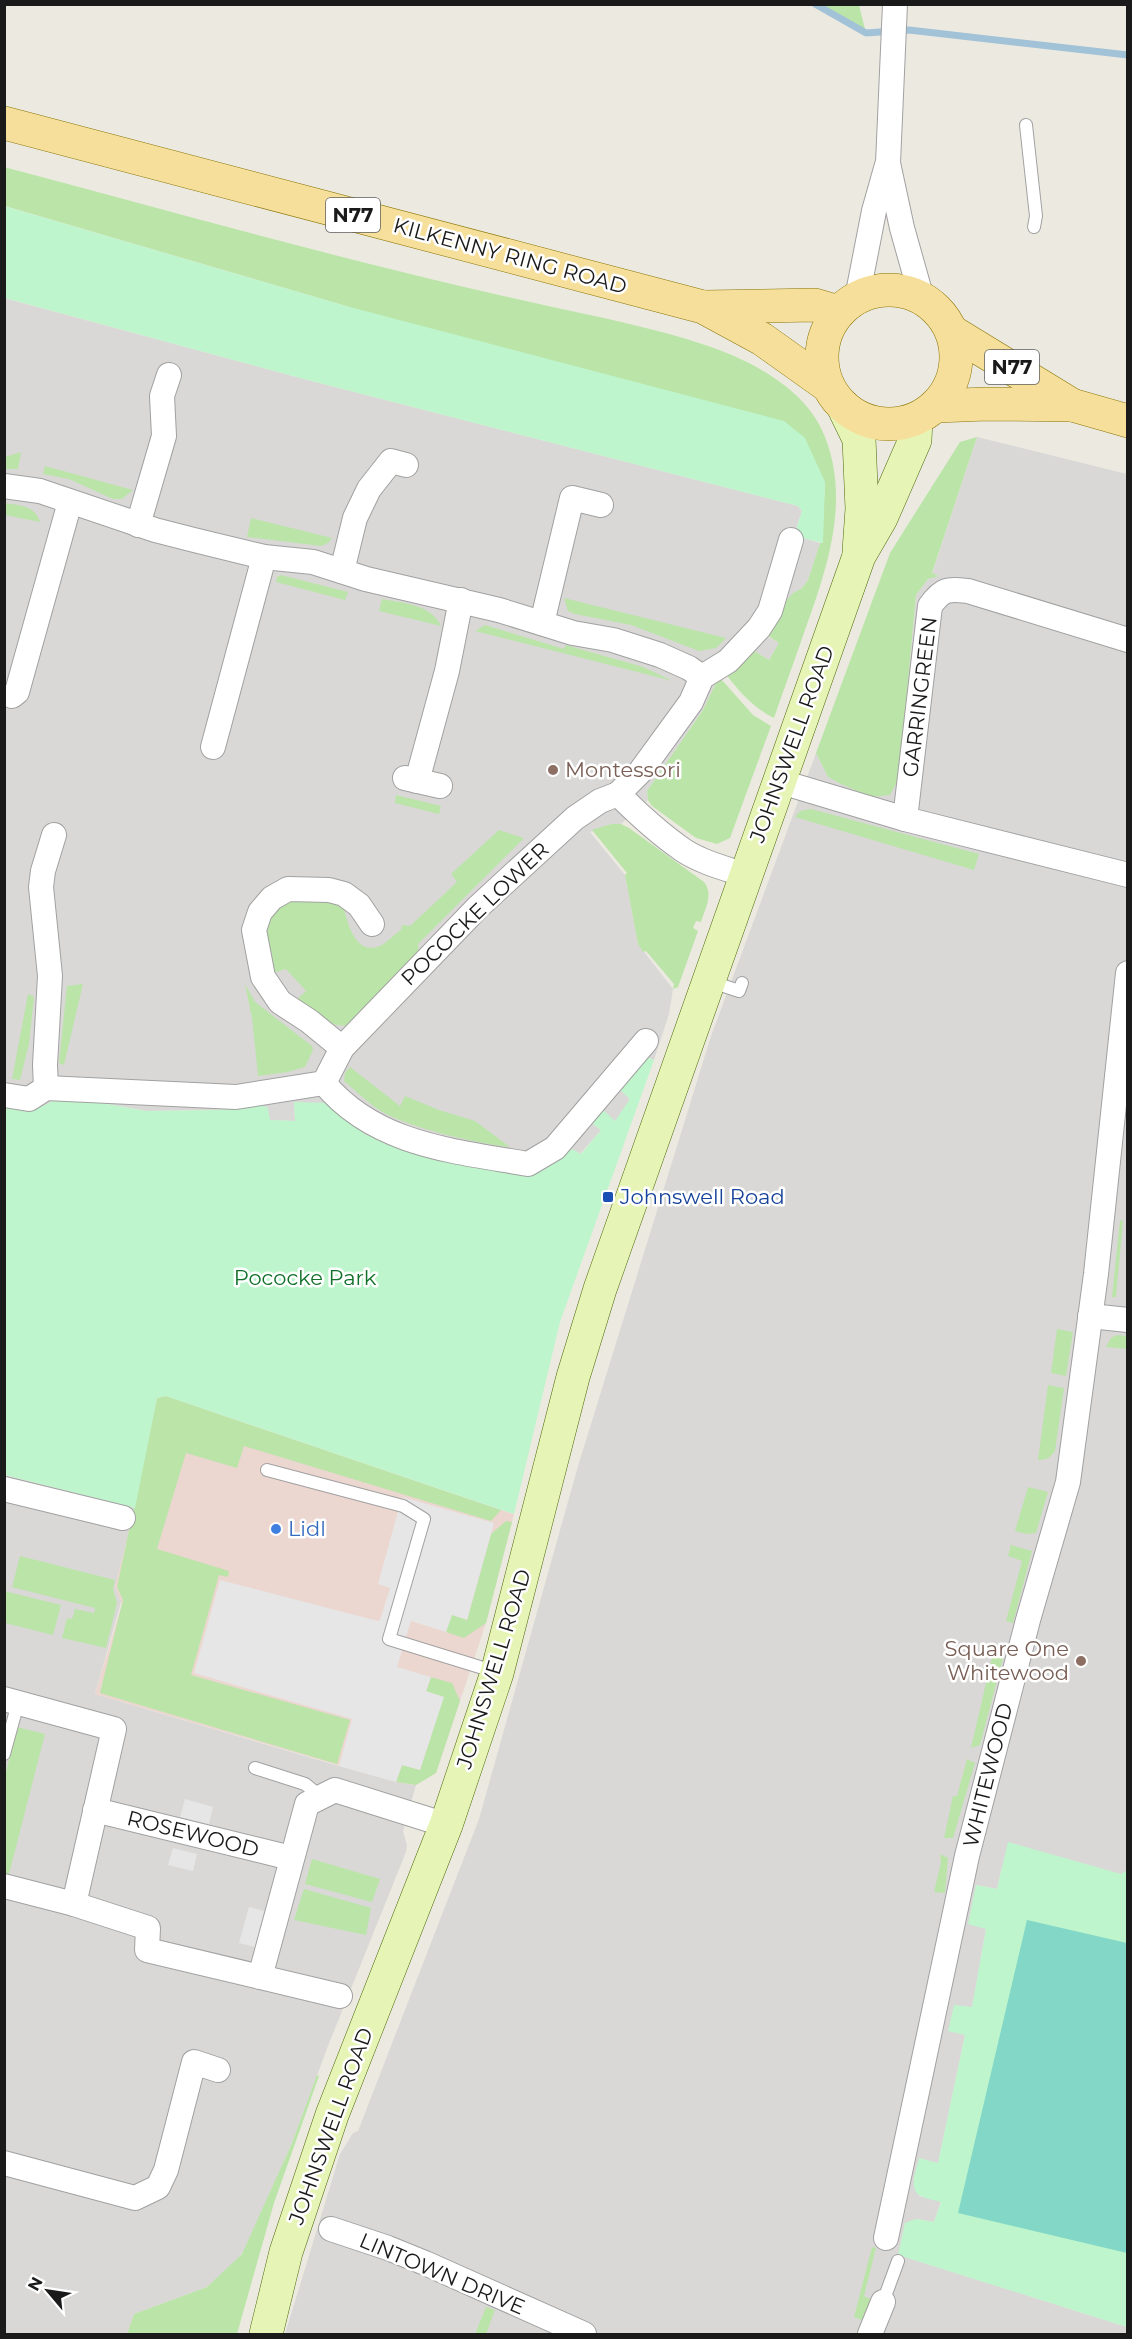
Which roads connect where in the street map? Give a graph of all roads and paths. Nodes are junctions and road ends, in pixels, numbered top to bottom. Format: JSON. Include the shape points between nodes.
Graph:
{"nodes":[{"id":1,"x":895,"y":4,"type":"edge"},
{"id":2,"x":4,"y":123,"type":"edge"},
{"id":3,"x":1026,"y":125,"type":"dead end"},
{"id":4,"x":888,"y":163,"type":"junction"},
{"id":5,"x":1034,"y":227,"type":"dead end"},
{"id":6,"x":922,"y":299,"type":"junction"},
{"id":7,"x":848,"y":305,"type":"junction"},
{"id":8,"x":703,"y":307,"type":"junction"},
{"id":9,"x":951,"y":331,"type":"junction"},
{"id":10,"x":169,"y":375,"type":"dead end"},
{"id":11,"x":835,"y":396,"type":"junction"},
{"id":12,"x":1072,"y":405,"type":"junction"},
{"id":13,"x":927,"y":412,"type":"junction"},
{"id":14,"x":1128,"y":421,"type":"edge"},
{"id":15,"x":406,"y":465,"type":"dead end"},
{"id":16,"x":4,"y":486,"type":"edge"},
{"id":17,"x":70,"y":502,"type":"junction"},
{"id":18,"x":601,"y":505,"type":"dead end"},
{"id":19,"x":138,"y":525,"type":"junction"},
{"id":20,"x":791,"y":540,"type":"dead end"},
{"id":21,"x":859,"y":556,"type":"junction"},
{"id":22,"x":264,"y":557,"type":"junction"},
{"id":23,"x":342,"y":571,"type":"junction"},
{"id":24,"x":461,"y":600,"type":"junction"},
{"id":25,"x":542,"y":623,"type":"junction"},
{"id":26,"x":1128,"y":640,"type":"edge"},
{"id":27,"x":702,"y":677,"type":"junction"},
{"id":28,"x":23,"y":687,"type":"dead end"},
{"id":29,"x":210,"y":735,"type":"dead end"},
{"id":30,"x":778,"y":781,"type":"junction"},
{"id":31,"x":421,"y":782,"type":"dead end"},
{"id":32,"x":618,"y":794,"type":"junction"},
{"id":33,"x":905,"y":819,"type":"junction"},
{"id":34,"x":54,"y":835,"type":"dead end"},
{"id":35,"x":745,"y":875,"type":"junction"},
{"id":36,"x":1128,"y":875,"type":"edge"},
{"id":37,"x":372,"y":924,"type":"dead end"},
{"id":38,"x":1128,"y":973,"type":"edge"},
{"id":39,"x":708,"y":980,"type":"junction"},
{"id":40,"x":742,"y":983,"type":"dead end"},
{"id":41,"x":646,"y":1041,"type":"dead end"},
{"id":42,"x":342,"y":1048,"type":"junction"},
{"id":43,"x":324,"y":1083,"type":"junction"},
{"id":44,"x":46,"y":1088,"type":"junction"},
{"id":45,"x":4,"y":1095,"type":"edge"},
{"id":46,"x":1121,"y":1099,"type":"edge"},
{"id":47,"x":1090,"y":1316,"type":"junction"},
{"id":48,"x":1128,"y":1320,"type":"edge"},
{"id":49,"x":267,"y":1470,"type":"dead end"},
{"id":50,"x":4,"y":1489,"type":"edge"},
{"id":51,"x":123,"y":1518,"type":"dead end"},
{"id":52,"x":497,"y":1672,"type":"junction"},
{"id":53,"x":11,"y":1701,"type":"edge"},
{"id":54,"x":4,"y":1754,"type":"edge"},
{"id":55,"x":255,"y":1768,"type":"dead end"},
{"id":56,"x":321,"y":1797,"type":"junction"},
{"id":57,"x":95,"y":1810,"type":"junction"},
{"id":58,"x":446,"y":1825,"type":"junction"},
{"id":59,"x":291,"y":1858,"type":"junction"},
{"id":60,"x":4,"y":1886,"type":"edge"},
{"id":61,"x":74,"y":1904,"type":"junction"},
{"id":62,"x":260,"y":1977,"type":"junction"},
{"id":63,"x":340,"y":1996,"type":"dead end"},
{"id":64,"x":218,"y":2070,"type":"dead end"},
{"id":65,"x":4,"y":2163,"type":"edge"},
{"id":66,"x":331,"y":2229,"type":"dead end"},
{"id":67,"x":886,"y":2238,"type":"dead end"},
{"id":68,"x":898,"y":2261,"type":"dead end"},
{"id":69,"x":883,"y":2302,"type":"joint"},
{"id":70,"x":266,"y":2334,"type":"edge"},
{"id":71,"x":584,"y":2334,"type":"edge"},
{"id":72,"x":870,"y":2334,"type":"edge"}],
"edges":[{"from":1,"to":4,"type":"street"},
{"from":2,"to":8,"type":"main road","name":"KILKENNY RING ROAD","number":"N77"},
{"from":3,"to":5,"type":"lane"},
{"from":4,"to":6,"type":"street"},
{"from":4,"to":7,"type":"street"},
{"from":6,"to":7,"type":"main road","number":"N77","via":[[902,291],[877,291]]},
{"from":6,"to":9,"type":"main road","number":"N77","via":[[936,309]]},
{"from":7,"to":8,"type":"main road","name":"KILKENNY RING ROAD","number":"N77"},
{"from":7,"to":11,"type":"main road","via":[[826,335],[822,357]]},
{"from":8,"to":11,"type":"main road","name":"KILKENNY RING ROAD","number":"N77","via":[[762,339]]},
{"from":9,"to":12,"type":"main road","number":"N77"},
{"from":9,"to":13,"type":"main road","number":"N77","via":[[955,377]]},
{"from":10,"to":19,"type":"street","via":[[162,396],[164,436]]},
{"from":11,"to":13,"type":"main road","number":"N77","via":[[866,421],[887,425]]},
{"from":11,"to":21,"type":"street","name":"JOHNSWELL ROAD","via":[[859,439]]},
{"from":12,"to":13,"type":"main road","number":"N77","via":[[986,404]]},
{"from":12,"to":14,"type":"main road","number":"N77"},
{"from":13,"to":21,"type":"street","name":"JOHNSWELL ROAD","via":[[881,518]]},
{"from":15,"to":23,"type":"street","via":[[390,461],[369,489],[355,518]]},
{"from":16,"to":17,"type":"street","via":[[40,491]]},
{"from":17,"to":19,"type":"street"},
{"from":17,"to":28,"type":"street"},
{"from":18,"to":25,"type":"street","via":[[572,498]]},
{"from":19,"to":22,"type":"street"},
{"from":20,"to":27,"type":"street","via":[[770,611],[759,628],[728,661]]},
{"from":21,"to":30,"type":"street","name":"JOHNSWELL ROAD"},
{"from":22,"to":23,"type":"street","via":[[313,562]]},
{"from":22,"to":29,"type":"street"},
{"from":23,"to":24,"type":"street"},
{"from":24,"to":25,"type":"street"},
{"from":24,"to":31,"type":"street"},
{"from":25,"to":27,"type":"street","via":[[631,645],[679,663]]},
{"from":26,"to":33,"type":"street","name":"GARRINGREEN","via":[[968,591],[939,594],[930,606]]},
{"from":27,"to":32,"type":"street","name":"POCOCKE LOWER","via":[[691,702],[640,772]]},
{"from":30,"to":33,"type":"street"},
{"from":30,"to":35,"type":"street","name":"JOHNSWELL ROAD"},
{"from":32,"to":35,"type":"street","via":[[684,850]]},
{"from":32,"to":42,"type":"street","name":"POCOCKE LOWER","via":[[575,818],[478,907]]},
{"from":33,"to":36,"type":"street"},
{"from":34,"to":44,"type":"street","via":[[41,887],[50,976]]},
{"from":35,"to":39,"type":"street","name":"JOHNSWELL ROAD"},
{"from":37,"to":42,"type":"street","via":[[344,894],[288,889],[272,898],[260,912],[254,930],[263,977],[280,1002]]},
{"from":38,"to":46,"type":"street"},
{"from":39,"to":40,"type":"lane","via":[[739,991]]},
{"from":39,"to":52,"type":"street","name":"JOHNSWELL ROAD","via":[[573,1377]]},
{"from":41,"to":43,"type":"street","via":[[555,1148],[528,1164],[418,1143],[374,1126]]},
{"from":42,"to":43,"type":"street","name":"POCOCKE LOWER"},
{"from":43,"to":44,"type":"street","via":[[236,1097]]},
{"from":44,"to":45,"type":"street","via":[[29,1099]]},
{"from":46,"to":47,"type":"street"},
{"from":47,"to":48,"type":"street"},
{"from":47,"to":67,"type":"street","name":"WHITEWOOD","via":[[1068,1482],[967,1856]]},
{"from":49,"to":52,"type":"lane","via":[[403,1506],[424,1519],[389,1640]]},
{"from":50,"to":51,"type":"street"},
{"from":52,"to":58,"type":"street","name":"JOHNSWELL ROAD"},
{"from":53,"to":54,"type":"lane"},
{"from":53,"to":57,"type":"street","via":[[114,1729]]},
{"from":55,"to":56,"type":"lane","via":[[305,1784]]},
{"from":56,"to":58,"type":"street","via":[[335,1790]]},
{"from":56,"to":59,"type":"street","via":[[307,1804]]},
{"from":57,"to":59,"type":"street","name":"ROSEWOOD"},
{"from":57,"to":61,"type":"street"},
{"from":58,"to":70,"type":"street","name":"JOHNSWELL ROAD","via":[[332,2115],[286,2252]]},
{"from":59,"to":62,"type":"street"},
{"from":60,"to":61,"type":"street"},
{"from":61,"to":62,"type":"street","via":[[148,1928],[147,1950]]},
{"from":62,"to":63,"type":"street"},
{"from":64,"to":65,"type":"street","via":[[194,2062],[166,2170],[158,2187],[135,2198]]},
{"from":66,"to":71,"type":"street","name":"LINTOWN DRIVE","via":[[416,2260]]},
{"from":68,"to":69,"type":"lane"},
{"from":69,"to":72,"type":"street"}]}
